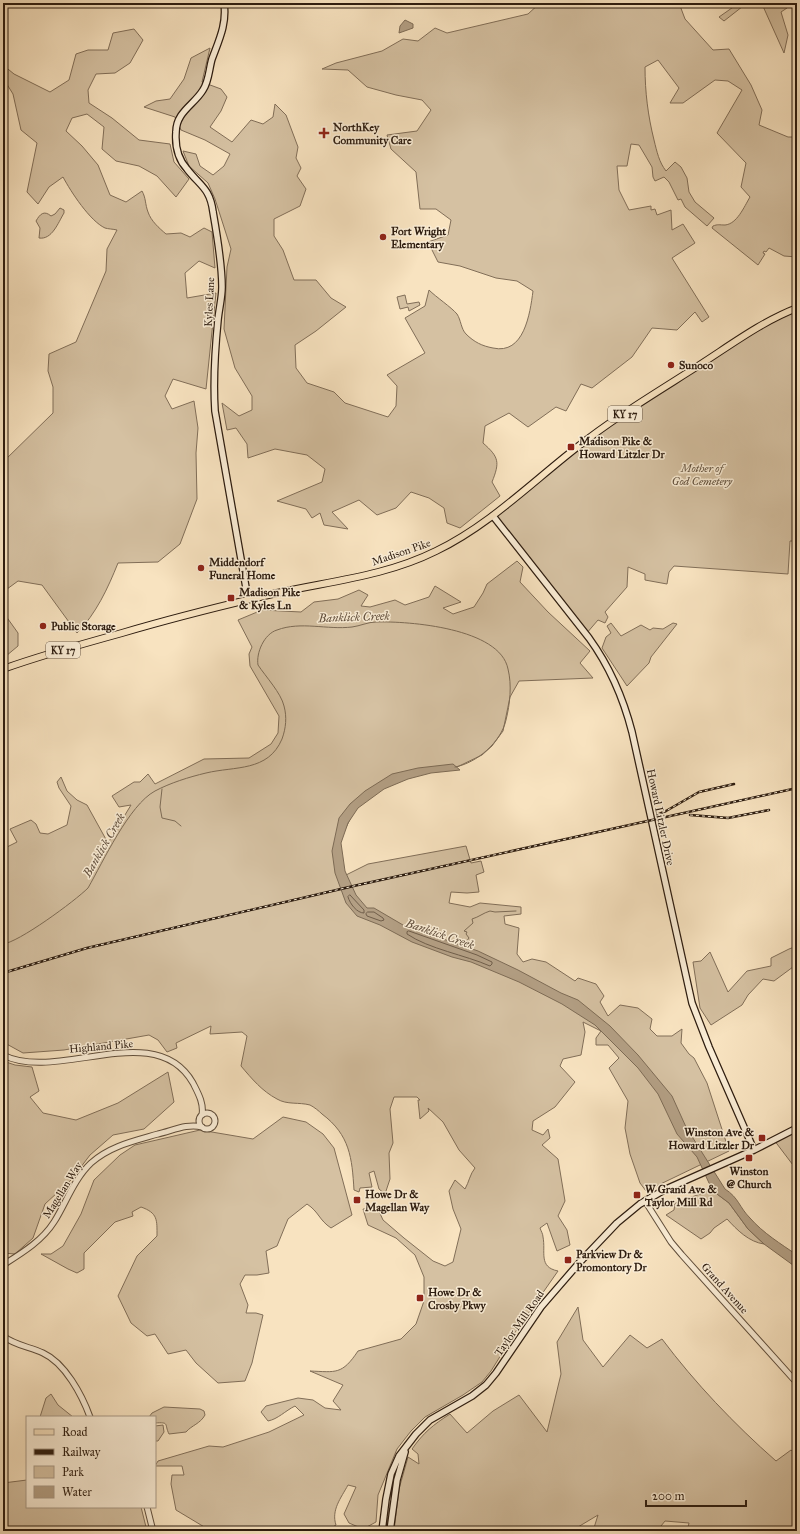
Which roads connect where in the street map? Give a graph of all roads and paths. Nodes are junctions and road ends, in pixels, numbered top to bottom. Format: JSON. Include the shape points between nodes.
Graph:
{"nodes":[{"id":1,"x":224,"y":3,"type":"edge"},
{"id":2,"x":797,"y":308,"type":"edge"},
{"id":3,"x":493,"y":516,"type":"junction"},
{"id":4,"x":248,"y":599,"type":"junction"},
{"id":5,"x":3,"y":670,"type":"edge"},
{"id":6,"x":3,"y":1056,"type":"edge"},
{"id":7,"x":202,"y":1103,"type":"junction"},
{"id":8,"x":210,"y":1113,"type":"junction"},
{"id":9,"x":200,"y":1117,"type":"junction"},
{"id":10,"x":190,"y":1126,"type":"junction"},
{"id":11,"x":202,"y":1127,"type":"junction"},
{"id":12,"x":797,"y":1128,"type":"edge"},
{"id":13,"x":754,"y":1150,"type":"junction"},
{"id":14,"x":645,"y":1201,"type":"junction"},
{"id":15,"x":3,"y":1265,"type":"edge"},
{"id":16,"x":3,"y":1336,"type":"edge"},
{"id":17,"x":797,"y":1383,"type":"edge"},
{"id":18,"x":90,"y":1416,"type":"edge"},
{"id":19,"x":405,"y":1449,"type":"junction"},
{"id":20,"x":147,"y":1508,"type":"edge"},
{"id":21,"x":153,"y":1531,"type":"edge"},
{"id":22,"x":382,"y":1531,"type":"edge"},
{"id":23,"x":390,"y":1531,"type":"edge"}],
"edges":[{"from":1,"to":4,"type":"main road","name":"Kyles Lane","via":[[223,27],[206,85],[182,113],[177,124],[176,137],[181,159],[186,169],[207,192],[213,213],[222,285],[213,385],[214,411]]},
{"from":2,"to":3,"type":"main road","name":"Madison Pike","number":"KY 17","via":[[750,332],[599,431]]},
{"from":3,"to":4,"type":"main road","name":"Madison Pike","number":"KY 17","via":[[450,544],[404,564],[366,575]]},
{"from":3,"to":13,"type":"main road","name":"Howard Litzler Drive","via":[[589,638],[616,683],[632,732],[692,1003]]},
{"from":4,"to":5,"type":"main road","name":"Madison Pike","number":"KY 17","via":[[46,654]]},
{"from":6,"to":7,"type":"street","name":"Highland Pike","via":[[27,1062],[44,1062],[133,1052],[159,1055],[186,1074]]},
{"from":7,"to":8,"type":"street","name":"Highland Pike"},
{"from":7,"to":9,"type":"street","name":"Highland Pike"},
{"from":8,"to":9,"type":"street"},
{"from":8,"to":11,"type":"street","via":[[214,1117],[214,1125],[207,1129]]},
{"from":9,"to":10,"type":"street","name":"Magellan Way"},
{"from":9,"to":11,"type":"street"},
{"from":10,"to":11,"type":"street","name":"Magellan Way"},
{"from":10,"to":15,"type":"street","name":"Magellan Way","via":[[120,1145],[102,1155],[81,1175],[53,1224],[43,1236]]},
{"from":12,"to":13,"type":"main road","name":"Taylor Mill Road"},
{"from":13,"to":14,"type":"main road","name":"Taylor Mill Road"},
{"from":14,"to":17,"type":"street","name":"Grand Avenue","via":[[671,1242]]},
{"from":14,"to":19,"type":"main road","name":"Taylor Mill Road","via":[[609,1231],[552,1293],[486,1385],[424,1425]]},
{"from":16,"to":18,"type":"street","via":[[50,1357],[78,1390]]},
{"from":19,"to":22,"type":"main road","name":"Taylor Mill Road","via":[[399,1456],[392,1474]]},
{"from":19,"to":23,"type":"main road","name":"Taylor Mill Road","via":[[396,1480]]},
{"from":20,"to":21,"type":"street"}]}
